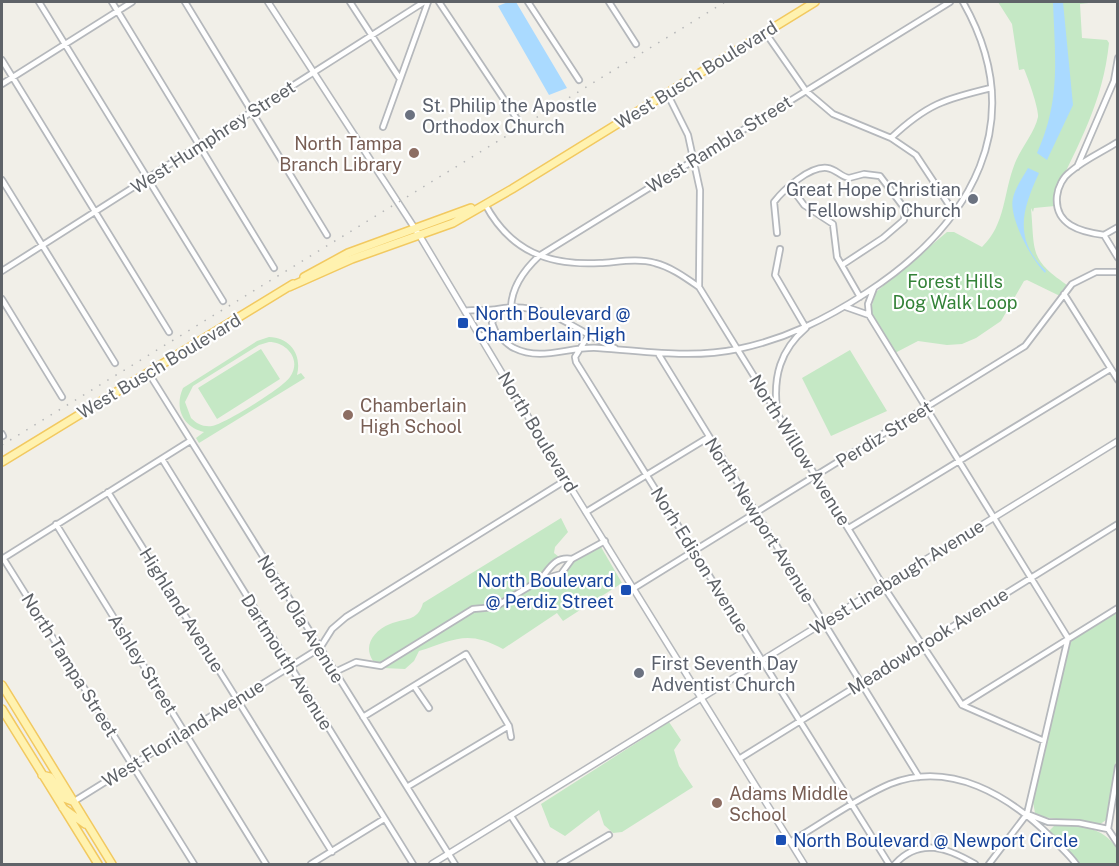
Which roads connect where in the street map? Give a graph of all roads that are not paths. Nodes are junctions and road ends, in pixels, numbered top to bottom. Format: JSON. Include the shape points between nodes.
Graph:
{"nodes":[{"id":1,"x":39,"y":2,"type":"edge"},
{"id":2,"x":112,"y":2,"type":"edge"},
{"id":3,"x":132,"y":2,"type":"edge"},
{"id":4,"x":185,"y":2,"type":"edge"},
{"id":5,"x":268,"y":2,"type":"edge"},
{"id":6,"x":350,"y":2,"type":"edge"},
{"id":7,"x":426,"y":2,"type":"edge"},
{"id":8,"x":439,"y":2,"type":"edge"},
{"id":9,"x":528,"y":2,"type":"edge"},
{"id":10,"x":609,"y":2,"type":"edge"},
{"id":11,"x":814,"y":2,"type":"edge"},
{"id":12,"x":950,"y":2,"type":"edge"},
{"id":13,"x":963,"y":2,"type":"edge"},
{"id":14,"x":118,"y":10,"type":"junction"},
{"id":15,"x":765,"y":32,"type":"junction"},
{"id":16,"x":372,"y":35,"type":"junction"},
{"id":17,"x":65,"y":44,"type":"junction"},
{"id":18,"x":636,"y":44,"type":"dead end"},
{"id":19,"x":1118,"y":58,"type":"edge"},
{"id":20,"x":2,"y":60,"type":"edge"},
{"id":21,"x":313,"y":72,"type":"junction"},
{"id":22,"x":12,"y":77,"type":"junction"},
{"id":23,"x":400,"y":79,"type":"junction"},
{"id":24,"x":579,"y":80,"type":"dead end"},
{"id":25,"x":2,"y":84,"type":"edge"},
{"id":26,"x":991,"y":88,"type":"junction"},
{"id":27,"x":806,"y":90,"type":"junction"},
{"id":28,"x":667,"y":93,"type":"junction"},
{"id":29,"x":252,"y":112,"type":"junction"},
{"id":30,"x":517,"y":119,"type":"dead end"},
{"id":31,"x":383,"y":127,"type":"dead end"},
{"id":32,"x":891,"y":138,"type":"junction"},
{"id":33,"x":1118,"y":142,"type":"edge"},
{"id":34,"x":200,"y":145,"type":"junction"},
{"id":35,"x":695,"y":160,"type":"junction"},
{"id":36,"x":1077,"y":167,"type":"junction"},
{"id":37,"x":147,"y":179,"type":"junction"},
{"id":38,"x":2,"y":180,"type":"edge"},
{"id":39,"x":790,"y":186,"type":"junction"},
{"id":40,"x":485,"y":204,"type":"junction"},
{"id":41,"x":94,"y":212,"type":"junction"},
{"id":42,"x":955,"y":214,"type":"junction"},
{"id":43,"x":1118,"y":226,"type":"edge"},
{"id":44,"x":415,"y":228,"type":"junction"},
{"id":45,"x":777,"y":232,"type":"dead end"},
{"id":46,"x":327,"y":235,"type":"dead end"},
{"id":47,"x":1104,"y":235,"type":"junction"},
{"id":48,"x":420,"y":236,"type":"junction"},
{"id":49,"x":42,"y":246,"type":"junction"},
{"id":50,"x":780,"y":249,"type":"dead end"},
{"id":51,"x":539,"y":256,"type":"junction"},
{"id":52,"x":1118,"y":258,"type":"edge"},
{"id":53,"x":842,"y":265,"type":"junction"},
{"id":54,"x":274,"y":268,"type":"dead end"},
{"id":55,"x":2,"y":271,"type":"edge"},
{"id":56,"x":1118,"y":272,"type":"edge"},
{"id":57,"x":289,"y":287,"type":"junction"},
{"id":58,"x":699,"y":287,"type":"junction"},
{"id":59,"x":875,"y":287,"type":"junction"},
{"id":60,"x":1064,"y":294,"type":"junction"},
{"id":61,"x":860,"y":297,"type":"junction"},
{"id":62,"x":2,"y":299,"type":"edge"},
{"id":63,"x":223,"y":301,"type":"dead end"},
{"id":64,"x":511,"y":306,"type":"junction"},
{"id":65,"x":845,"y":307,"type":"junction"},
{"id":66,"x":497,"y":310,"type":"junction"},
{"id":67,"x":465,"y":311,"type":"junction"},
{"id":68,"x":869,"y":315,"type":"junction"},
{"id":69,"x":806,"y":328,"type":"junction"},
{"id":70,"x":169,"y":332,"type":"dead end"},
{"id":71,"x":496,"y":333,"type":"junction"},
{"id":72,"x":479,"y":336,"type":"junction"},
{"id":73,"x":588,"y":336,"type":"junction"},
{"id":74,"x":582,"y":349,"type":"junction"},
{"id":75,"x":738,"y":349,"type":"junction"},
{"id":76,"x":621,"y":350,"type":"junction"},
{"id":77,"x":659,"y":355,"type":"junction"},
{"id":78,"x":115,"y":363,"type":"dead end"},
{"id":79,"x":1110,"y":369,"type":"junction"},
{"id":80,"x":148,"y":372,"type":"junction"},
{"id":81,"x":1118,"y":380,"type":"edge"},
{"id":82,"x":62,"y":397,"type":"dead end"},
{"id":83,"x":926,"y":408,"type":"junction"},
{"id":84,"x":777,"y":413,"type":"junction"},
{"id":85,"x":709,"y":437,"type":"junction"},
{"id":86,"x":190,"y":441,"type":"junction"},
{"id":87,"x":1118,"y":441,"type":"edge"},
{"id":88,"x":162,"y":459,"type":"junction"},
{"id":89,"x":959,"y":461,"type":"junction"},
{"id":90,"x":2,"y":464,"type":"edge"},
{"id":91,"x":647,"y":475,"type":"junction"},
{"id":92,"x":816,"y":476,"type":"junction"},
{"id":93,"x":566,"y":480,"type":"junction"},
{"id":94,"x":108,"y":492,"type":"junction"},
{"id":95,"x":586,"y":512,"type":"junction"},
{"id":96,"x":756,"y":513,"type":"junction"},
{"id":97,"x":993,"y":517,"type":"junction"},
{"id":98,"x":56,"y":524,"type":"junction"},
{"id":99,"x":1118,"y":524,"type":"edge"},
{"id":100,"x":849,"y":528,"type":"junction"},
{"id":101,"x":605,"y":541,"type":"junction"},
{"id":102,"x":695,"y":551,"type":"junction"},
{"id":103,"x":2,"y":558,"type":"edge"},
{"id":104,"x":572,"y":559,"type":"junction"},
{"id":105,"x":1031,"y":578,"type":"junction"},
{"id":106,"x":540,"y":580,"type":"junction"},
{"id":107,"x":883,"y":585,"type":"junction"},
{"id":108,"x":634,"y":588,"type":"junction"},
{"id":109,"x":1118,"y":608,"type":"edge"},
{"id":110,"x":823,"y":622,"type":"junction"},
{"id":111,"x":1068,"y":638,"type":"junction"},
{"id":112,"x":921,"y":645,"type":"junction"},
{"id":113,"x":320,"y":648,"type":"junction"},
{"id":114,"x":764,"y":660,"type":"junction"},
{"id":115,"x":291,"y":666,"type":"junction"},
{"id":116,"x":335,"y":672,"type":"junction"},
{"id":117,"x":861,"y":683,"type":"junction"},
{"id":118,"x":2,"y":685,"type":"edge"},
{"id":119,"x":414,"y":686,"type":"junction"},
{"id":120,"x":701,"y":698,"type":"junction"},
{"id":121,"x":237,"y":699,"type":"junction"},
{"id":122,"x":962,"y":705,"type":"junction"},
{"id":123,"x":429,"y":708,"type":"dead end"},
{"id":124,"x":2,"y":709,"type":"edge"},
{"id":125,"x":363,"y":717,"type":"junction"},
{"id":126,"x":800,"y":720,"type":"junction"},
{"id":127,"x":509,"y":726,"type":"junction"},
{"id":128,"x":185,"y":732,"type":"junction"},
{"id":129,"x":511,"y":737,"type":"dead end"},
{"id":130,"x":1044,"y":741,"type":"junction"},
{"id":131,"x":739,"y":759,"type":"junction"},
{"id":132,"x":132,"y":765,"type":"junction"},
{"id":133,"x":1118,"y":767,"type":"edge"},
{"id":134,"x":42,"y":775,"type":"junction"},
{"id":135,"x":919,"y":777,"type":"junction"},
{"id":136,"x":407,"y":787,"type":"junction"},
{"id":137,"x":73,"y":802,"type":"junction"},
{"id":138,"x":852,"y":805,"type":"junction"},
{"id":139,"x":63,"y":808,"type":"junction"},
{"id":140,"x":1027,"y":814,"type":"junction"},
{"id":141,"x":511,"y":816,"type":"junction"},
{"id":142,"x":384,"y":819,"type":"junction"},
{"id":143,"x":89,"y":827,"type":"junction"},
{"id":144,"x":1108,"y":829,"type":"junction"},
{"id":145,"x":609,"y":835,"type":"dead end"},
{"id":146,"x":790,"y":842,"type":"junction"},
{"id":147,"x":1118,"y":844,"type":"edge"},
{"id":148,"x":332,"y":852,"type":"junction"},
{"id":149,"x":449,"y":854,"type":"junction"},
{"id":150,"x":98,"y":864,"type":"edge"},
{"id":151,"x":112,"y":864,"type":"edge"},
{"id":152,"x":194,"y":864,"type":"edge"},
{"id":153,"x":266,"y":864,"type":"edge"},
{"id":154,"x":311,"y":864,"type":"edge"},
{"id":155,"x":413,"y":864,"type":"edge"},
{"id":156,"x":432,"y":864,"type":"edge"},
{"id":157,"x":455,"y":864,"type":"edge"},
{"id":158,"x":542,"y":864,"type":"edge"},
{"id":159,"x":560,"y":864,"type":"edge"},
{"id":160,"x":804,"y":864,"type":"edge"},
{"id":161,"x":889,"y":864,"type":"edge"},
{"id":162,"x":895,"y":864,"type":"edge"},
{"id":163,"x":975,"y":864,"type":"edge"},
{"id":164,"x":989,"y":864,"type":"edge"},
{"id":165,"x":1076,"y":864,"type":"edge"}],
"edges":[{"from":1,"to":17,"type":"street"},
{"from":2,"to":14,"type":"street"},
{"from":3,"to":14,"type":"street"},
{"from":4,"to":29,"type":"street"},
{"from":5,"to":21,"type":"street","name":"North Boulevard"},
{"from":6,"to":16,"type":"street"},
{"from":7,"to":16,"type":"street","name":"West Humphrey Street"},
{"from":7,"to":23,"type":"street"},
{"from":8,"to":30,"type":"street"},
{"from":9,"to":24,"type":"street"},
{"from":10,"to":18,"type":"street"},
{"from":11,"to":15,"type":"main road","name":"West Busch Boulevard"},
{"from":12,"to":27,"type":"street","name":"West Rambla Street"},
{"from":13,"to":26,"type":"street","via":[[981,41]]},
{"from":14,"to":17,"type":"street"},
{"from":14,"to":34,"type":"street"},
{"from":15,"to":27,"type":"street"},
{"from":15,"to":28,"type":"main road","name":"West Busch Boulevard"},
{"from":16,"to":21,"type":"street","name":"West Humphrey Street"},
{"from":16,"to":23,"type":"street"},
{"from":17,"to":22,"type":"street"},
{"from":17,"to":37,"type":"street"},
{"from":19,"to":36,"type":"street","via":[[1114,81]]},
{"from":20,"to":22,"type":"street"},
{"from":21,"to":29,"type":"street","name":"West Humphrey Street"},
{"from":21,"to":44,"type":"street","name":"North Boulevard"},
{"from":22,"to":25,"type":"street"},
{"from":22,"to":41,"type":"street"},
{"from":23,"to":31,"type":"street"},
{"from":26,"to":32,"type":"street","via":[[933,105]]},
{"from":26,"to":42,"type":"street","via":[[992,112],[984,159]]},
{"from":27,"to":32,"type":"street","via":[[833,114]]},
{"from":27,"to":35,"type":"street","name":"West Rambla Street"},
{"from":28,"to":35,"type":"street","via":[[688,135]]},
{"from":28,"to":40,"type":"main road","name":"West Busch Boulevard"},
{"from":29,"to":34,"type":"street","name":"West Humphrey Street"},
{"from":29,"to":46,"type":"street"},
{"from":32,"to":42,"type":"street","via":[[916,155]]},
{"from":33,"to":36,"type":"street"},
{"from":34,"to":37,"type":"street","name":"West Humphrey Street"},
{"from":34,"to":54,"type":"street"},
{"from":35,"to":51,"type":"street","name":"West Rambla Street"},
{"from":35,"to":58,"type":"street","via":[[700,190]]},
{"from":36,"to":47,"type":"street","via":[[1068,173],[1058,190],[1058,213],[1072,227]]},
{"from":37,"to":41,"type":"street","name":"West Humphrey Street"},
{"from":37,"to":63,"type":"street"},
{"from":38,"to":49,"type":"street"},
{"from":39,"to":45,"type":"street","via":[[774,202]]},
{"from":39,"to":53,"type":"street","via":[[804,205],[833,224]]},
{"from":39,"to":53,"type":"street","via":[[820,168],[849,178],[873,174],[885,182],[905,209],[899,225]]},
{"from":40,"to":44,"type":"main road","name":"West Busch Boulevard"},
{"from":40,"to":48,"type":"main road","name":"West Busch Boulevard"},
{"from":40,"to":51,"type":"street","via":[[504,234]]},
{"from":41,"to":49,"type":"street","name":"West Humphrey Street"},
{"from":41,"to":70,"type":"street"},
{"from":42,"to":59,"type":"street","via":[[927,245]]},
{"from":43,"to":47,"type":"street"},
{"from":44,"to":48,"type":"street","name":"North Boulevard"},
{"from":44,"to":57,"type":"main road","name":"West Busch Boulevard","via":[[348,253]]},
{"from":47,"to":52,"type":"street"},
{"from":48,"to":57,"type":"main road","name":"West Busch Boulevard","via":[[352,259]]},
{"from":48,"to":67,"type":"street","name":"North Boulevard"},
{"from":49,"to":55,"type":"street","name":"West Humphrey Street"},
{"from":49,"to":78,"type":"street"},
{"from":50,"to":69,"type":"street","via":[[775,275]]},
{"from":51,"to":58,"type":"street","via":[[589,263],[642,260],[678,272]]},
{"from":51,"to":64,"type":"street","name":"West Rambla Street","via":[[519,279]]},
{"from":53,"to":61,"type":"street"},
{"from":56,"to":60,"type":"street","name":"Perdiz Street","via":[[1096,272],[1072,284]]},
{"from":57,"to":80,"type":"main road","name":"West Busch Boulevard"},
{"from":58,"to":75,"type":"street","name":"North Willow Avenue"},
{"from":59,"to":61,"type":"street"},
{"from":59,"to":68,"type":"street","via":[[868,304]]},
{"from":60,"to":79,"type":"street"},
{"from":60,"to":83,"type":"street","name":"Perdiz Street","via":[[1025,346]]},
{"from":61,"to":65,"type":"street"},
{"from":62,"to":82,"type":"street"},
{"from":64,"to":66,"type":"street"},
{"from":64,"to":73,"type":"street","via":[[551,313]]},
{"from":65,"to":68,"type":"street"},
{"from":65,"to":69,"type":"street"},
{"from":66,"to":67,"type":"street"},
{"from":66,"to":71,"type":"street","via":[[492,323]]},
{"from":67,"to":72,"type":"street","name":"North Boulevard"},
{"from":68,"to":83,"type":"street"},
{"from":69,"to":75,"type":"street"},
{"from":69,"to":84,"type":"street","via":[[793,339],[782,359],[774,390]]},
{"from":71,"to":72,"type":"street"},
{"from":71,"to":74,"type":"street","via":[[512,347],[526,352],[545,355]]},
{"from":72,"to":93,"type":"street","name":"North Boulevard"},
{"from":73,"to":74,"type":"street"},
{"from":73,"to":76,"type":"street"},
{"from":74,"to":76,"type":"street"},
{"from":74,"to":91,"type":"street","name":"Norh Edison Avenue","via":[[575,357],[576,362]]},
{"from":75,"to":77,"type":"street"},
{"from":75,"to":84,"type":"street","name":"North Willow Avenue"},
{"from":76,"to":77,"type":"street"},
{"from":77,"to":85,"type":"street","name":"North Newport Avenue"},
{"from":79,"to":81,"type":"street"},
{"from":79,"to":89,"type":"street"},
{"from":80,"to":86,"type":"street","name":"North Ola Avenue"},
{"from":80,"to":90,"type":"main road","name":"West Busch Boulevard"},
{"from":83,"to":89,"type":"street"},
{"from":83,"to":92,"type":"street","name":"Perdiz Street"},
{"from":84,"to":92,"type":"street","name":"North Willow Avenue"},
{"from":85,"to":91,"type":"street"},
{"from":85,"to":96,"type":"street","name":"North Newport Avenue"},
{"from":86,"to":88,"type":"street"},
{"from":86,"to":113,"type":"street","name":"North Ola Avenue"},
{"from":87,"to":97,"type":"street","name":"West Linebaugh Avenue"},
{"from":88,"to":94,"type":"street"},
{"from":88,"to":115,"type":"street","name":"Dartmouth Avenue"},
{"from":89,"to":97,"type":"street"},
{"from":89,"to":100,"type":"street"},
{"from":91,"to":95,"type":"street"},
{"from":91,"to":102,"type":"street","name":"Norh Edison Avenue"},
{"from":92,"to":96,"type":"street","name":"Perdiz Street"},
{"from":92,"to":100,"type":"street","name":"North Willow Avenue"},
{"from":93,"to":95,"type":"street","name":"North Boulevard"},
{"from":93,"to":113,"type":"street","name":"West Floriland Avenue","via":[[346,616]]},
{"from":94,"to":98,"type":"street"},
{"from":94,"to":121,"type":"street","name":"Highland Avenue"},
{"from":95,"to":101,"type":"street","name":"North Boulevard"},
{"from":96,"to":102,"type":"street","name":"Perdiz Street"},
{"from":96,"to":110,"type":"street","name":"North Newport Avenue"},
{"from":97,"to":105,"type":"street"},
{"from":97,"to":107,"type":"street","name":"West Linebaugh Avenue"},
{"from":98,"to":103,"type":"street"},
{"from":98,"to":128,"type":"street","name":"Ashley Street"},
{"from":99,"to":105,"type":"street","name":"Meadowbrook Avenue"},
{"from":100,"to":107,"type":"street","name":"North Willow Avenue"},
{"from":101,"to":104,"type":"street"},
{"from":101,"to":108,"type":"street","name":"North Boulevard"},
{"from":102,"to":108,"type":"street","name":"Perdiz Street"},
{"from":102,"to":114,"type":"street","name":"Norh Edison Avenue"},
{"from":103,"to":132,"type":"street","name":"North Tampa Street"},
{"from":104,"to":106,"type":"street","via":[[561,574]]},
{"from":104,"to":106,"type":"street","via":[[553,563]]},
{"from":105,"to":111,"type":"street"},
{"from":105,"to":112,"type":"street","name":"Meadowbrook Avenue"},
{"from":106,"to":116,"type":"street","via":[[495,606],[473,609],[381,666],[356,662]]},
{"from":107,"to":110,"type":"street","name":"West Linebaugh Avenue"},
{"from":107,"to":112,"type":"street","name":"North Willow Avenue"},
{"from":108,"to":120,"type":"street","name":"North Boulevard"},
{"from":109,"to":111,"type":"street"},
{"from":110,"to":114,"type":"street","name":"West Linebaugh Avenue"},
{"from":110,"to":117,"type":"street","name":"North Newport Avenue"},
{"from":111,"to":122,"type":"street"},
{"from":111,"to":130,"type":"street"},
{"from":112,"to":117,"type":"street","name":"Meadowbrook Avenue"},
{"from":112,"to":122,"type":"street","name":"North Willow Avenue"},
{"from":113,"to":115,"type":"street","name":"West Floriland Avenue"},
{"from":113,"to":116,"type":"street","name":"North Ola Avenue"},
{"from":114,"to":120,"type":"street","name":"West Linebaugh Avenue"},
{"from":114,"to":126,"type":"street","name":"Norh Edison Avenue"},
{"from":115,"to":121,"type":"street","name":"West Floriland Avenue"},
{"from":115,"to":142,"type":"street","name":"Dartmouth Avenue"},
{"from":116,"to":125,"type":"street","name":"North Ola Avenue"},
{"from":117,"to":126,"type":"street","name":"Meadowbrook Avenue"},
{"from":117,"to":135,"type":"street","name":"North Newport Avenue"},
{"from":118,"to":137,"type":"main road"},
{"from":119,"to":123,"type":"street"},
{"from":119,"to":125,"type":"street"},
{"from":119,"to":127,"type":"street","via":[[466,654]]},
{"from":120,"to":131,"type":"street","name":"North Boulevard"},
{"from":120,"to":141,"type":"street","name":"West Linebaugh Avenue"},
{"from":121,"to":128,"type":"street","name":"West Floriland Avenue"},
{"from":121,"to":148,"type":"street","name":"Highland Avenue"},
{"from":122,"to":130,"type":"street"},
{"from":124,"to":134,"type":"main road"},
{"from":125,"to":136,"type":"street","name":"North Ola Avenue"},
{"from":126,"to":131,"type":"street","name":"Meadowbrook Avenue"},
{"from":126,"to":138,"type":"street","name":"Norh Edison Avenue"},
{"from":127,"to":129,"type":"street"},
{"from":127,"to":136,"type":"street"},
{"from":128,"to":132,"type":"street","name":"West Floriland Avenue"},
{"from":128,"to":153,"type":"street","name":"Ashley Street"},
{"from":130,"to":140,"type":"street"},
{"from":131,"to":146,"type":"street","name":"North Boulevard"},
{"from":132,"to":137,"type":"street","name":"West Floriland Avenue"},
{"from":132,"to":152,"type":"street","name":"North Tampa Street"},
{"from":133,"to":144,"type":"street"},
{"from":134,"to":137,"type":"main road","via":[[51,777],[64,798]]},
{"from":134,"to":139,"type":"main road"},
{"from":135,"to":138,"type":"street","via":[[891,784]]},
{"from":135,"to":140,"type":"street","via":[[946,777],[992,790]]},
{"from":136,"to":149,"type":"street","name":"North Ola Avenue"},
{"from":137,"to":143,"type":"main road"},
{"from":138,"to":146,"type":"street"},
{"from":138,"to":161,"type":"street","name":"Norh Edison Avenue"},
{"from":139,"to":143,"type":"main road"},
{"from":139,"to":150,"type":"main road"},
{"from":140,"to":144,"type":"street","via":[[1048,822]]},
{"from":140,"to":164,"type":"street"},
{"from":140,"to":165,"type":"street"},
{"from":141,"to":149,"type":"street","name":"West Linebaugh Avenue"},
{"from":141,"to":158,"type":"street"},
{"from":142,"to":148,"type":"street"},
{"from":142,"to":155,"type":"street","name":"Dartmouth Avenue"},
{"from":143,"to":151,"type":"main road"},
{"from":144,"to":147,"type":"street"},
{"from":145,"to":159,"type":"street"},
{"from":146,"to":160,"type":"street","name":"North Boulevard"},
{"from":148,"to":154,"type":"street"},
{"from":149,"to":156,"type":"street","name":"West Linebaugh Avenue"},
{"from":149,"to":157,"type":"street","name":"North Ola Avenue"},
{"from":162,"to":163,"type":"street","via":[[920,848],[934,846]]}]}
